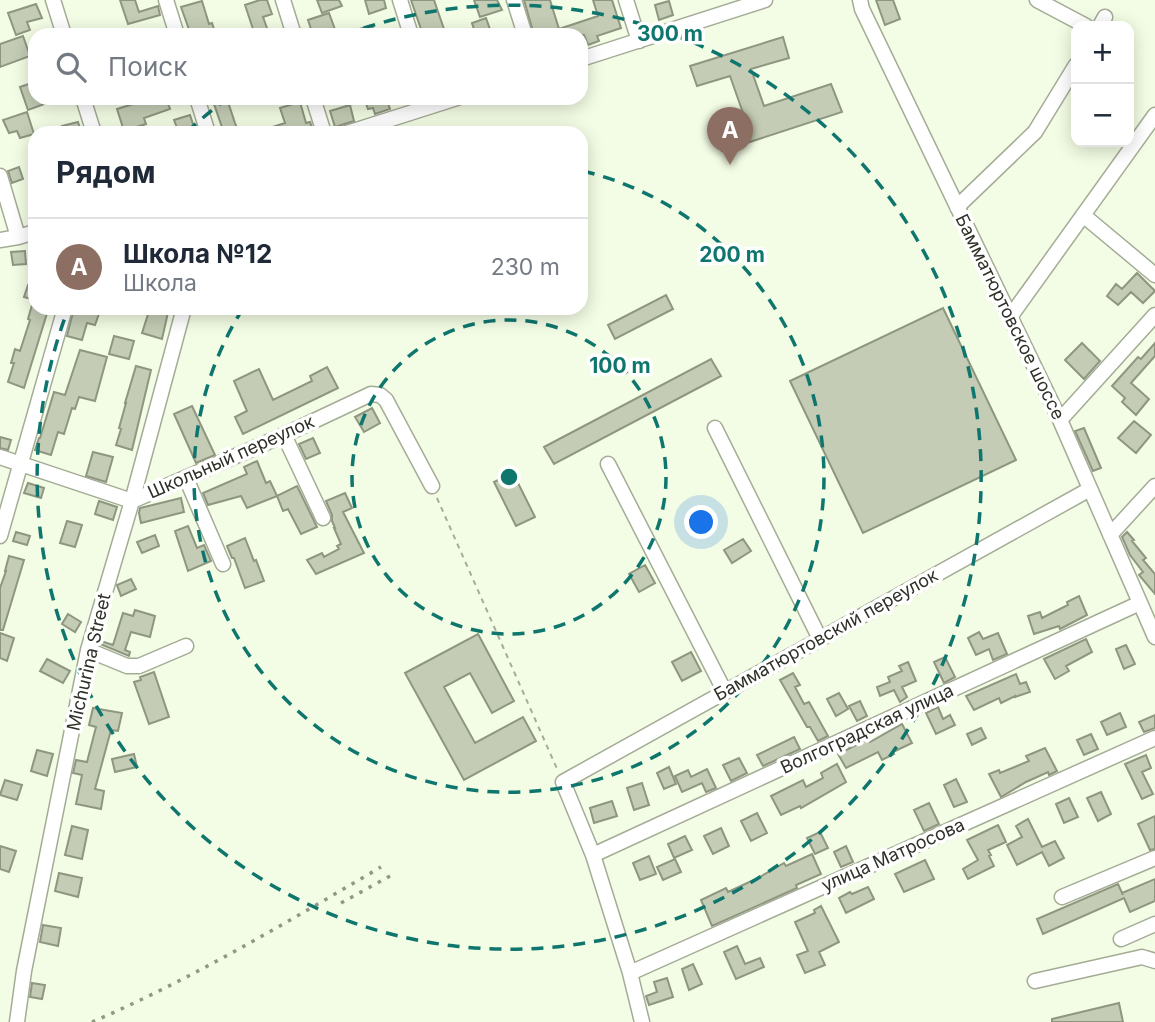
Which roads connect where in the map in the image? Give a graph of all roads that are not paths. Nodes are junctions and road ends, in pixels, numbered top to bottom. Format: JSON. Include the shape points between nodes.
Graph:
{"nodes":[{"id":1,"x":53,"y":0,"type":"edge"},
{"id":2,"x":166,"y":0,"type":"edge"},
{"id":3,"x":283,"y":0,"type":"edge"},
{"id":4,"x":400,"y":0,"type":"edge"},
{"id":5,"x":514,"y":0,"type":"edge"},
{"id":6,"x":626,"y":0,"type":"edge"},
{"id":7,"x":765,"y":0,"type":"edge"},
{"id":8,"x":860,"y":0,"type":"edge"},
{"id":9,"x":1037,"y":0,"type":"edge"},
{"id":10,"x":748,"y":3,"type":"edge"},
{"id":11,"x":1077,"y":21,"type":"edge"},
{"id":12,"x":62,"y":28,"type":"edge"},
{"id":13,"x":175,"y":28,"type":"edge"},
{"id":14,"x":292,"y":28,"type":"edge"},
{"id":15,"x":409,"y":28,"type":"edge"},
{"id":16,"x":523,"y":28,"type":"edge"},
{"id":17,"x":639,"y":41,"type":"junction"},
{"id":18,"x":588,"y":57,"type":"edge"},
{"id":19,"x":1071,"y":73,"type":"edge"},
{"id":20,"x":85,"y":105,"type":"edge"},
{"id":21,"x":199,"y":105,"type":"edge"},
{"id":22,"x":315,"y":105,"type":"edge"},
{"id":23,"x":425,"y":105,"type":"edge"},
{"id":24,"x":1155,"y":115,"type":"edge"},
{"id":25,"x":92,"y":126,"type":"edge"},
{"id":26,"x":206,"y":126,"type":"edge"},
{"id":27,"x":322,"y":126,"type":"edge"},
{"id":28,"x":366,"y":126,"type":"edge"},
{"id":29,"x":0,"y":176,"type":"edge"},
{"id":30,"x":957,"y":207,"type":"junction"},
{"id":31,"x":1083,"y":215,"type":"junction"},
{"id":32,"x":28,"y":234,"type":"edge"},
{"id":33,"x":18,"y":237,"type":"junction"},
{"id":34,"x":0,"y":240,"type":"edge"},
{"id":35,"x":1155,"y":275,"type":"edge"},
{"id":36,"x":63,"y":315,"type":"edge"},
{"id":37,"x":182,"y":315,"type":"edge"},
{"id":38,"x":1155,"y":315,"type":"edge"},
{"id":39,"x":1010,"y":317,"type":"junction"},
{"id":40,"x":1060,"y":420,"type":"junction"},
{"id":41,"x":715,"y":428,"type":"dead end"},
{"id":42,"x":284,"y":435,"type":"junction"},
{"id":43,"x":0,"y":457,"type":"edge"},
{"id":44,"x":20,"y":464,"type":"junction"},
{"id":45,"x":608,"y":464,"type":"dead end"},
{"id":46,"x":186,"y":478,"type":"junction"},
{"id":47,"x":432,"y":486,"type":"road end"},
{"id":48,"x":1155,"y":486,"type":"edge"},
{"id":49,"x":1090,"y":489,"type":"junction"},
{"id":50,"x":132,"y":501,"type":"junction"},
{"id":51,"x":323,"y":518,"type":"dead end"},
{"id":52,"x":1110,"y":535,"type":"junction"},
{"id":53,"x":0,"y":536,"type":"edge"},
{"id":54,"x":223,"y":564,"type":"dead end"},
{"id":55,"x":1140,"y":603,"type":"junction"},
{"id":56,"x":1154,"y":632,"type":"edge"},
{"id":57,"x":820,"y":639,"type":"junction"},
{"id":58,"x":186,"y":646,"type":"dead end"},
{"id":59,"x":88,"y":650,"type":"junction"},
{"id":60,"x":725,"y":692,"type":"junction"},
{"id":61,"x":1155,"y":738,"type":"edge"},
{"id":62,"x":593,"y":855,"type":"junction"},
{"id":63,"x":1155,"y":858,"type":"edge"},
{"id":64,"x":1062,"y":897,"type":"dead end"},
{"id":65,"x":1155,"y":925,"type":"edge"},
{"id":66,"x":1121,"y":939,"type":"dead end"},
{"id":67,"x":1155,"y":961,"type":"edge"},
{"id":68,"x":630,"y":973,"type":"junction"},
{"id":69,"x":1035,"y":981,"type":"dead end"},
{"id":70,"x":17,"y":1022,"type":"edge"},
{"id":71,"x":642,"y":1022,"type":"edge"}],
"edges":[{"from":1,"to":12,"type":"street"},
{"from":2,"to":13,"type":"street"},
{"from":3,"to":14,"type":"street"},
{"from":4,"to":15,"type":"street"},
{"from":5,"to":16,"type":"street"},
{"from":6,"to":17,"type":"street"},
{"from":7,"to":10,"type":"street"},
{"from":8,"to":30,"type":"street","name":"Бамматюртовское шоссе"},
{"from":9,"to":11,"type":"street"},
{"from":10,"to":17,"type":"street"},
{"from":17,"to":18,"type":"street"},
{"from":19,"to":30,"type":"street","via":[[1035,132]]},
{"from":20,"to":25,"type":"street"},
{"from":21,"to":26,"type":"street"},
{"from":22,"to":27,"type":"street"},
{"from":23,"to":28,"type":"street"},
{"from":24,"to":31,"type":"street"},
{"from":29,"to":33,"type":"street"},
{"from":30,"to":39,"type":"street","name":"Бамматюртовское шоссе"},
{"from":31,"to":35,"type":"street"},
{"from":31,"to":39,"type":"street"},
{"from":32,"to":33,"type":"street"},
{"from":33,"to":34,"type":"street"},
{"from":36,"to":44,"type":"street"},
{"from":37,"to":50,"type":"street","name":"Michurina Street"},
{"from":38,"to":40,"type":"street"},
{"from":39,"to":40,"type":"street","name":"Бамматюртовское шоссе"},
{"from":40,"to":49,"type":"street","name":"Бамматюртовское шоссе"},
{"from":41,"to":57,"type":"street"},
{"from":42,"to":46,"type":"street","name":"Школьный переулок"},
{"from":42,"to":47,"type":"street","name":"Школьный переулок","via":[[371,394],[380,395]]},
{"from":42,"to":51,"type":"street"},
{"from":43,"to":44,"type":"street","name":"Школьный переулок"},
{"from":44,"to":50,"type":"street","name":"Школьный переулок"},
{"from":44,"to":53,"type":"street"},
{"from":45,"to":60,"type":"street"},
{"from":46,"to":50,"type":"street","name":"Школьный переулок"},
{"from":46,"to":54,"type":"street"},
{"from":48,"to":52,"type":"street"},
{"from":49,"to":52,"type":"street","name":"Бамматюртовское шоссе"},
{"from":49,"to":57,"type":"street","name":"Бамматюртовский переулок"},
{"from":50,"to":59,"type":"street","name":"Michurina Street"},
{"from":52,"to":55,"type":"street","name":"Бамматюртовское шоссе"},
{"from":55,"to":56,"type":"street","name":"Бамматюртовское шоссе"},
{"from":55,"to":62,"type":"street","name":"Волгоградская улица"},
{"from":57,"to":60,"type":"street","name":"Бамматюртовский переулок"},
{"from":58,"to":59,"type":"street","via":[[139,666],[127,666]]},
{"from":59,"to":70,"type":"street","name":"Michurina Street"},
{"from":60,"to":62,"type":"street","name":"Бамматюртовский переулок","via":[[563,782]]},
{"from":61,"to":68,"type":"street","name":"улица Матросова"},
{"from":62,"to":68,"type":"street"},
{"from":63,"to":64,"type":"street"},
{"from":65,"to":66,"type":"street"},
{"from":67,"to":69,"type":"street","via":[[1142,957]]},
{"from":68,"to":71,"type":"street"}]}
